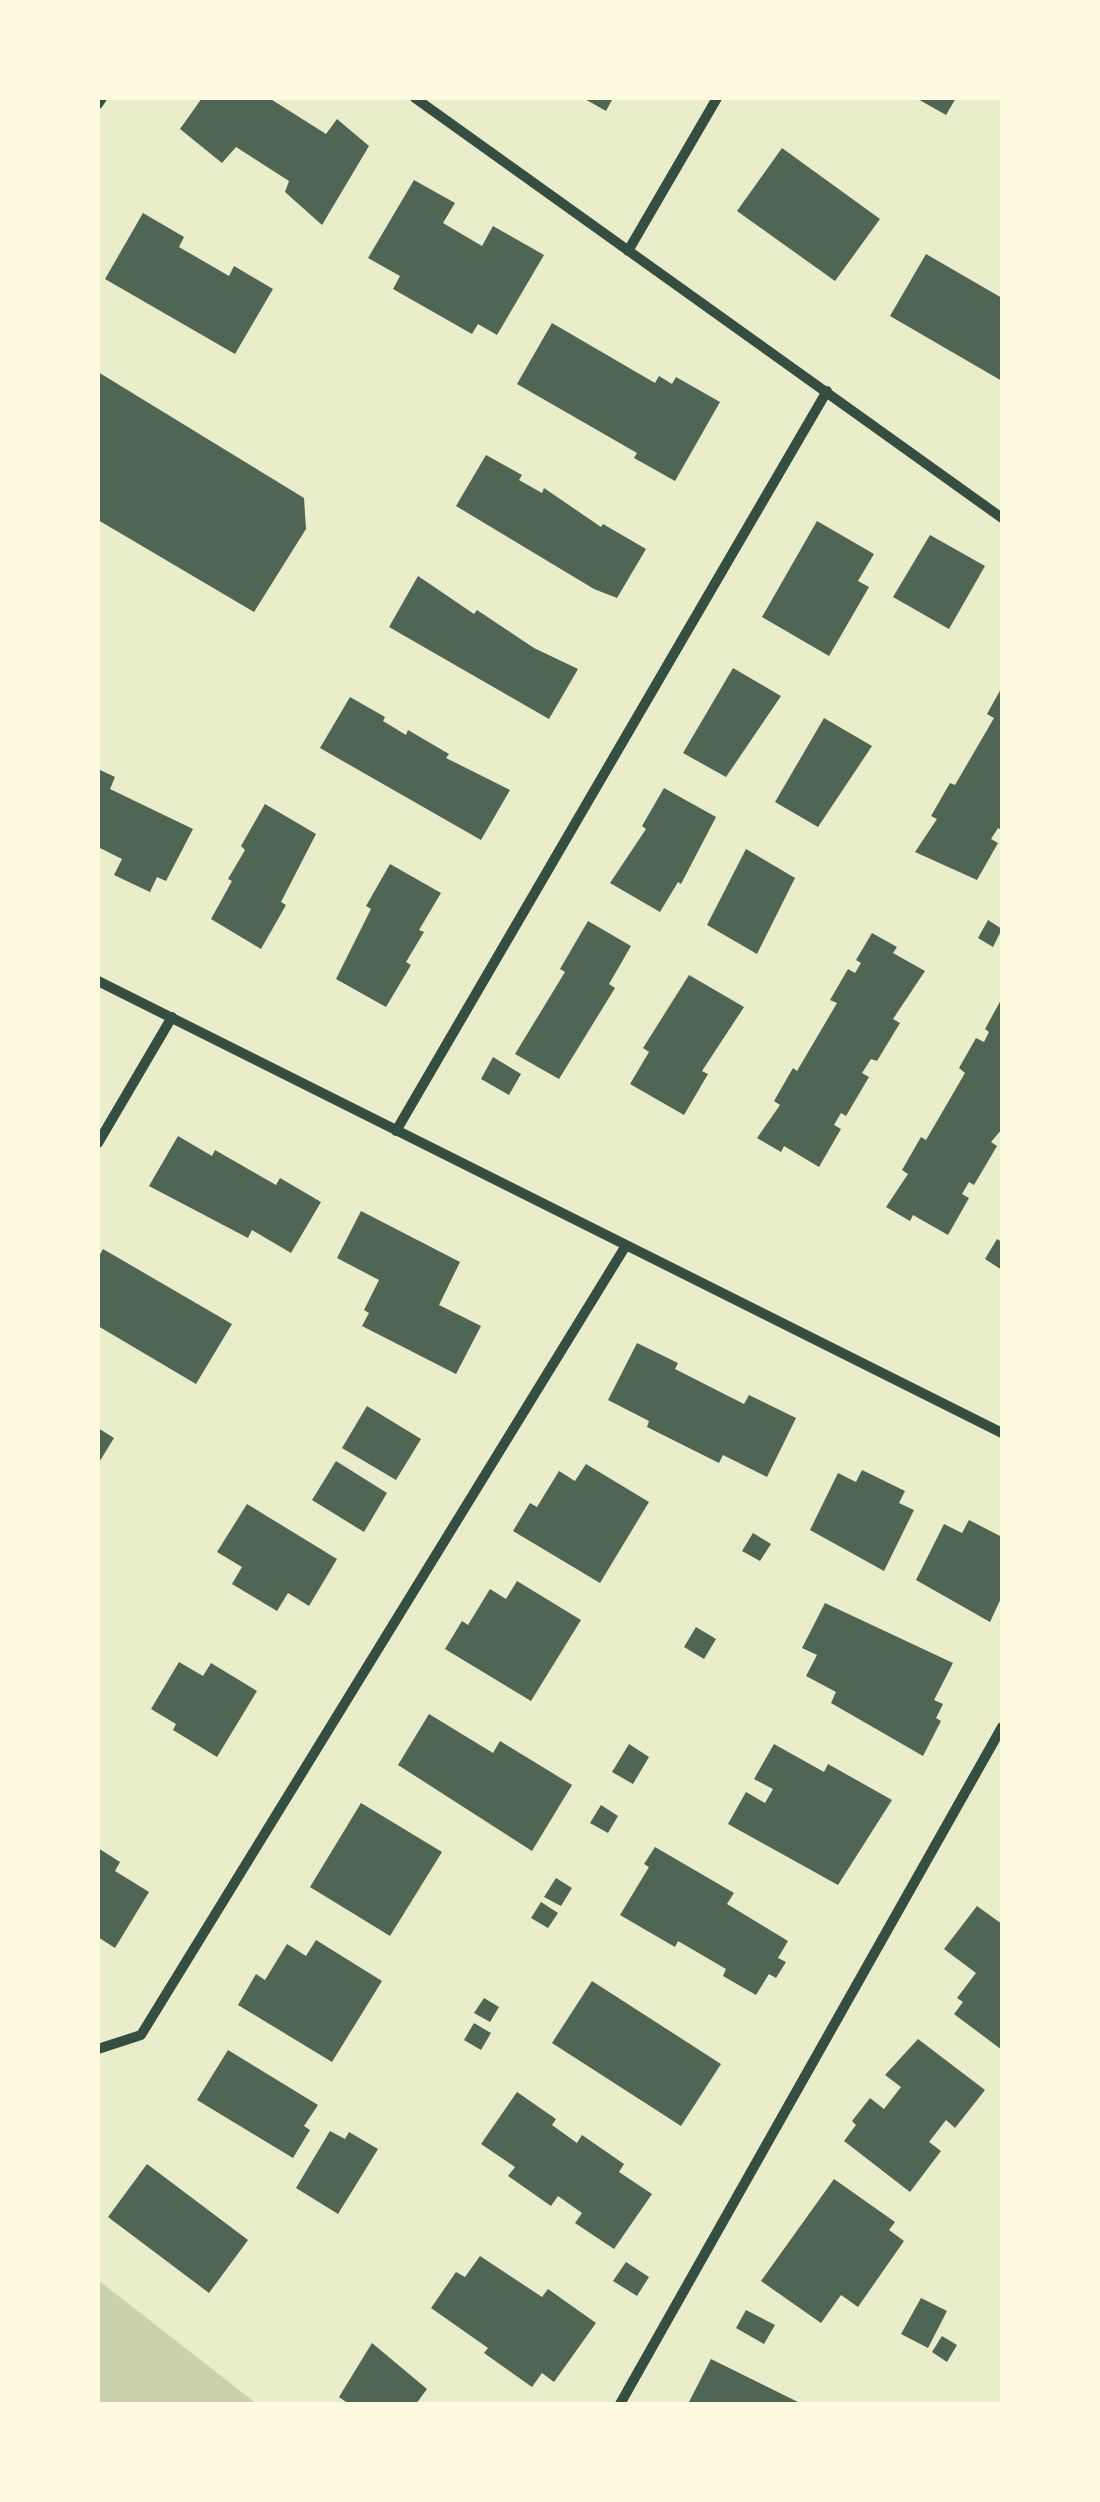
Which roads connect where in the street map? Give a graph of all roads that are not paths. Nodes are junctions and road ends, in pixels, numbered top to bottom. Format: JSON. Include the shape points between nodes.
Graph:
{"nodes":[{"id":1,"x":102,"y":98,"type":"edge"},
{"id":2,"x":415,"y":98,"type":"edge"},
{"id":3,"x":717,"y":98,"type":"edge"},
{"id":4,"x":98,"y":104,"type":"edge"},
{"id":5,"x":628,"y":252,"type":"junction"},
{"id":6,"x":827,"y":391,"type":"junction"},
{"id":7,"x":1002,"y":518,"type":"edge"},
{"id":8,"x":98,"y":981,"type":"edge"},
{"id":9,"x":172,"y":1016,"type":"junction"},
{"id":10,"x":396,"y":1131,"type":"junction"},
{"id":11,"x":98,"y":1143,"type":"edge"},
{"id":12,"x":625,"y":1246,"type":"junction"},
{"id":13,"x":1002,"y":1433,"type":"edge"},
{"id":14,"x":1002,"y":1727,"type":"edge"},
{"id":15,"x":98,"y":2048,"type":"edge"},
{"id":16,"x":620,"y":2404,"type":"edge"}],
"edges":[{"from":1,"to":4,"type":"street"},
{"from":2,"to":5,"type":"street"},
{"from":3,"to":5,"type":"street"},
{"from":5,"to":6,"type":"street"},
{"from":6,"to":7,"type":"street"},
{"from":6,"to":10,"type":"street"},
{"from":8,"to":9,"type":"street"},
{"from":9,"to":10,"type":"street"},
{"from":9,"to":11,"type":"street"},
{"from":10,"to":12,"type":"street"},
{"from":12,"to":13,"type":"street"},
{"from":12,"to":15,"type":"street","via":[[141,2036]]},
{"from":14,"to":16,"type":"street"}]}
